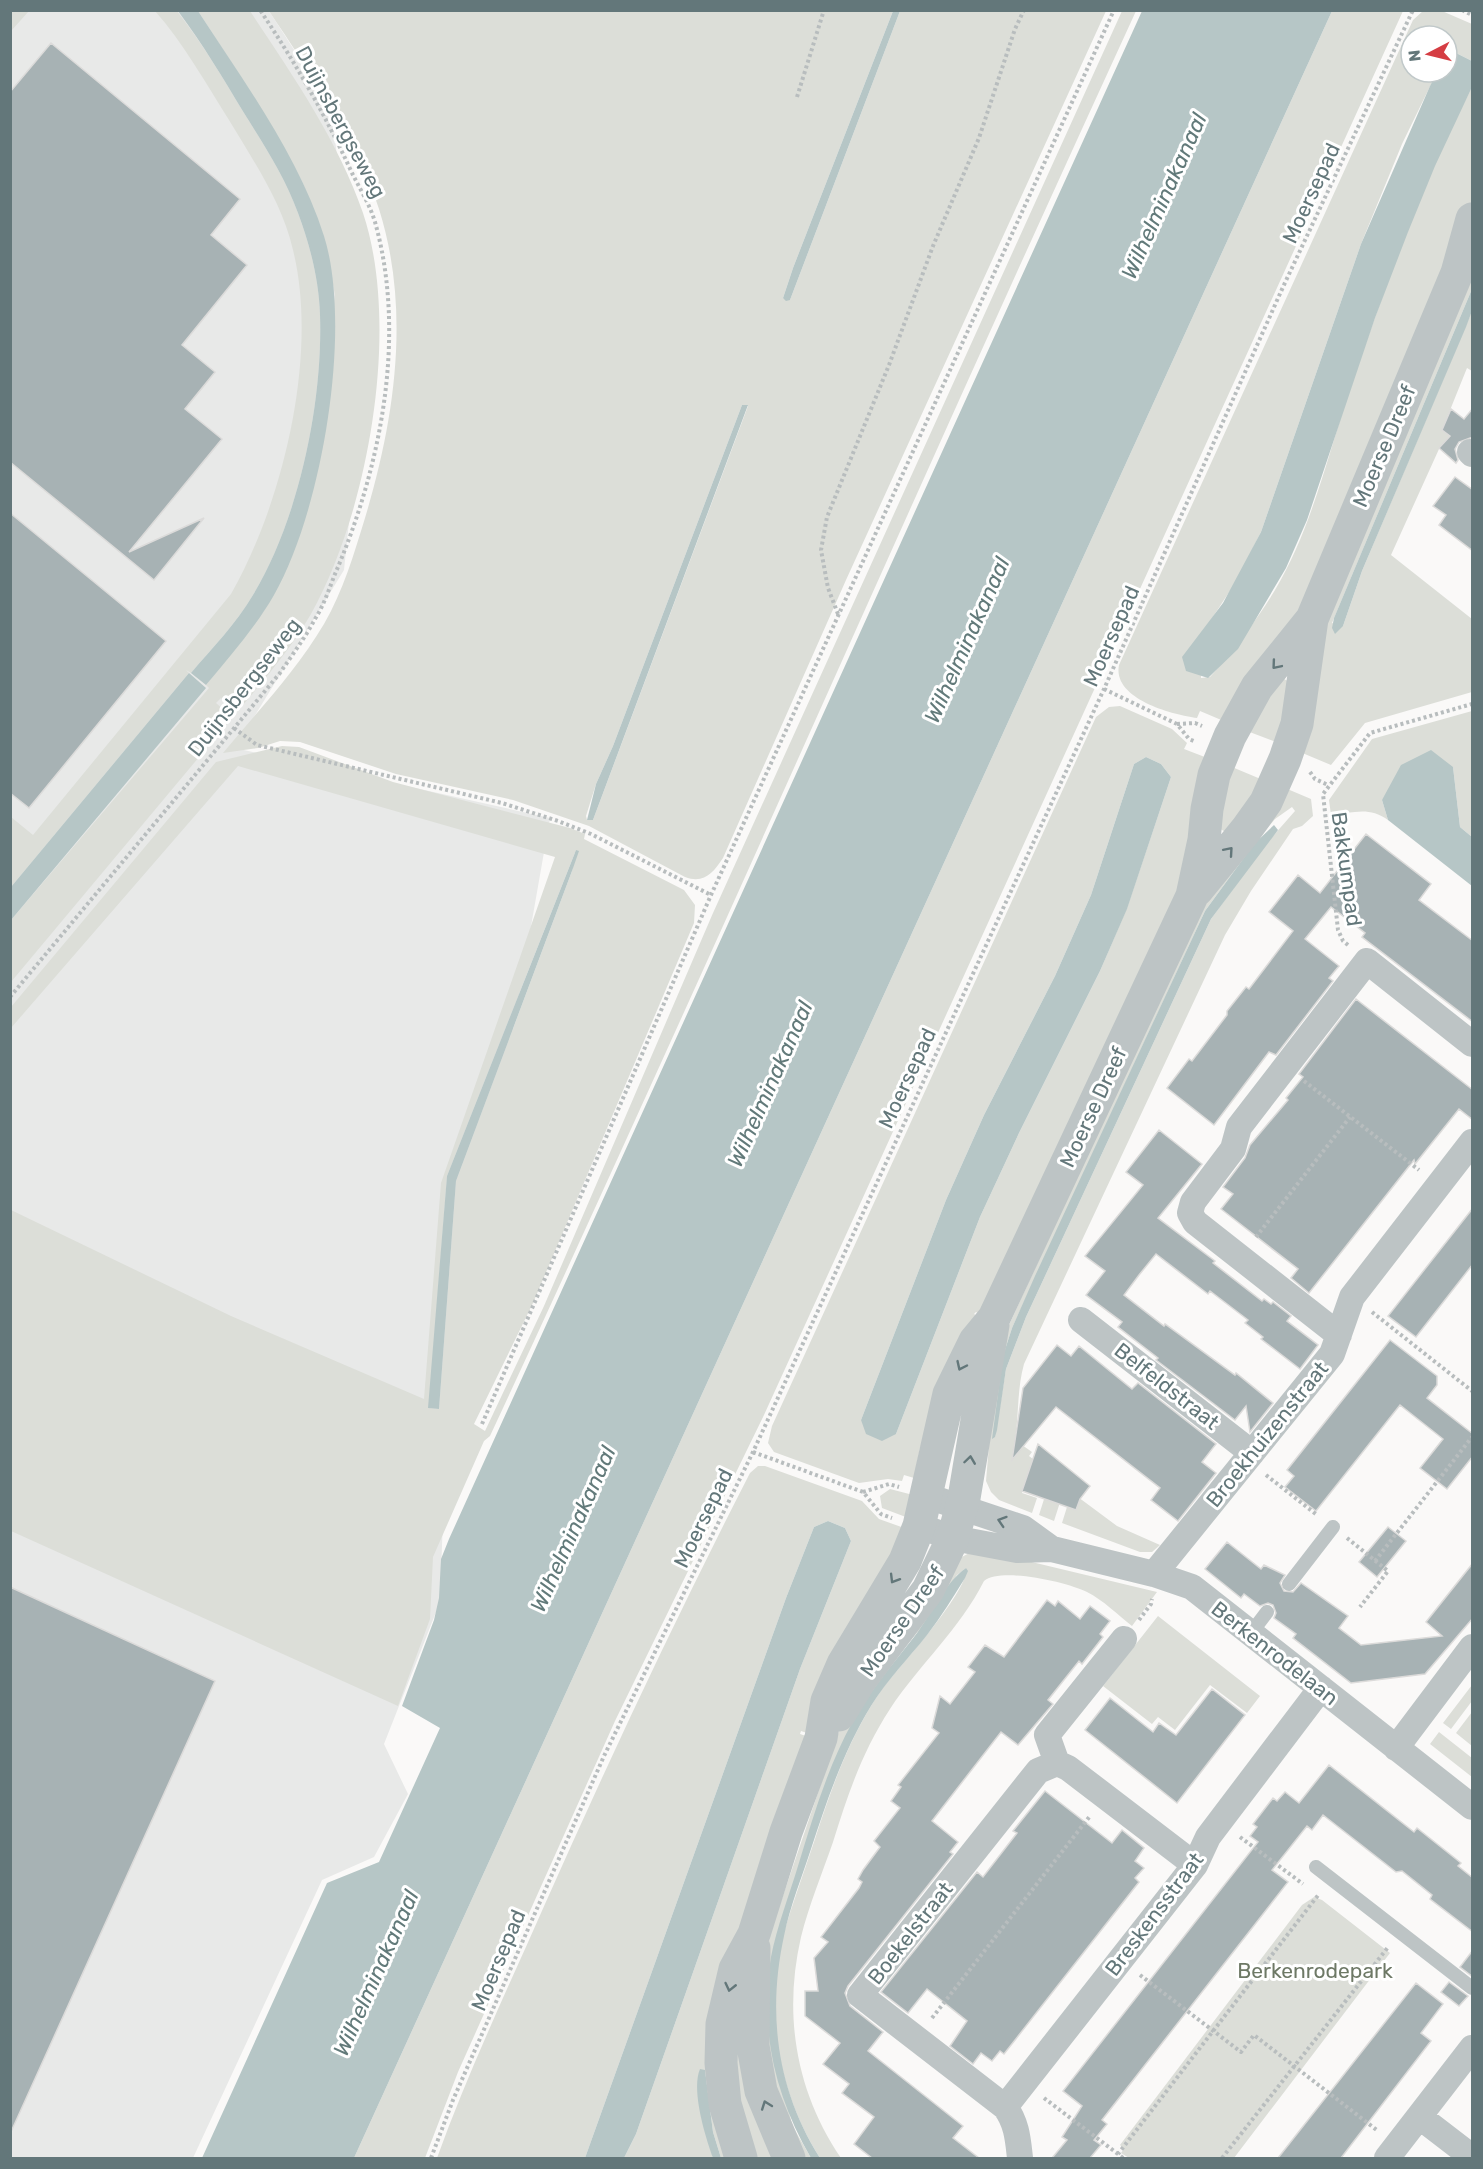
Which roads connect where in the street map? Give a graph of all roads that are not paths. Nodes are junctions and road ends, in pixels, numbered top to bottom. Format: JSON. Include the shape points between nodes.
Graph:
{"nodes":[{"id":1,"x":1473,"y":219,"type":"edge"},
{"id":2,"x":1465,"y":261,"type":"edge"},
{"id":3,"x":1312,"y":619,"type":"junction"},
{"id":4,"x":1192,"y":896,"type":"junction"},
{"id":5,"x":1473,"y":1044,"type":"edge"},
{"id":6,"x":1473,"y":1142,"type":"edge"},
{"id":7,"x":994,"y":1318,"type":"junction"},
{"id":8,"x":1081,"y":1320,"type":"dead end"},
{"id":9,"x":1339,"y":1335,"type":"junction"},
{"id":10,"x":1252,"y":1453,"type":"junction"},
{"id":11,"x":922,"y":1511,"type":"junction"},
{"id":12,"x":957,"y":1523,"type":"junction"},
{"id":13,"x":1333,"y":1527,"type":"dead end"},
{"id":14,"x":1154,"y":1575,"type":"junction"},
{"id":15,"x":1289,"y":1584,"type":"dead end"},
{"id":16,"x":1267,"y":1612,"type":"dead end"},
{"id":17,"x":1251,"y":1633,"type":"junction"},
{"id":18,"x":1124,"y":1639,"type":"road end"},
{"id":19,"x":1473,"y":1647,"type":"edge"},
{"id":20,"x":1320,"y":1688,"type":"junction"},
{"id":21,"x":821,"y":1738,"type":"junction"},
{"id":22,"x":1396,"y":1748,"type":"junction"},
{"id":23,"x":1057,"y":1763,"type":"junction"},
{"id":24,"x":1473,"y":1807,"type":"edge"},
{"id":25,"x":1195,"y":1865,"type":"junction"},
{"id":26,"x":1316,"y":1867,"type":"road end"},
{"id":27,"x":754,"y":1934,"type":"junction"},
{"id":28,"x":1473,"y":1988,"type":"edge"},
{"id":29,"x":1473,"y":2048,"type":"edge"},
{"id":30,"x":1005,"y":2107,"type":"junction"},
{"id":31,"x":1420,"y":2116,"type":"junction"},
{"id":32,"x":1392,"y":2152,"type":"edge"},
{"id":33,"x":1473,"y":2157,"type":"edge"},
{"id":34,"x":741,"y":2158,"type":"edge"},
{"id":35,"x":789,"y":2158,"type":"edge"},
{"id":36,"x":1020,"y":2158,"type":"edge"}],
"edges":[{"from":1,"to":2,"type":"street","name":"Moerse Dreef"},
{"from":2,"to":3,"type":"street","name":"Moerse Dreef"},
{"from":3,"to":4,"type":"street","name":"Moerse Dreef","one_way":true,"via":[[1257,687],[1230,736],[1214,775]]},
{"from":4,"to":3,"type":"street","name":"Moerse Dreef","one_way":true,"via":[[1266,802],[1297,724]]},
{"from":4,"to":7,"type":"street","name":"Moerse Dreef"},
{"from":5,"to":9,"type":"street","via":[[1367,961],[1239,1127],[1233,1149],[1193,1202],[1190,1213],[1195,1222]]},
{"from":6,"to":9,"type":"street","name":"Broekhuizenstraat","via":[[1352,1297]]},
{"from":7,"to":11,"type":"street","name":"Moerse Dreef","one_way":true,"via":[[975,1341],[949,1394]]},
{"from":12,"to":7,"type":"street","name":"Moerse Dreef","one_way":true},
{"from":8,"to":10,"type":"street","name":"Belfeldstraat"},
{"from":9,"to":10,"type":"street","name":"Broekhuizenstraat","via":[[1332,1354]]},
{"from":10,"to":14,"type":"street","name":"Broekhuizenstraat"},
{"from":11,"to":12,"type":"street","name":"Berkenrodelaan"},
{"from":11,"to":21,"type":"street","name":"Moerse Dreef","one_way":true,"via":[[905,1561],[843,1664],[827,1701]]},
{"from":12,"to":14,"type":"street","name":"Berkenrodelaan","via":[[1017,1550],[1052,1549]]},
{"from":12,"to":21,"type":"street","name":"Moerse Dreef","via":[[928,1590]]},
{"from":13,"to":15,"type":"lane"},
{"from":14,"to":17,"type":"street","name":"Berkenrodelaan","via":[[1192,1587]]},
{"from":16,"to":17,"type":"lane"},
{"from":17,"to":20,"type":"street","name":"Berkenrodelaan"},
{"from":18,"to":23,"type":"street","via":[[1047,1735]]},
{"from":19,"to":22,"type":"street"},
{"from":20,"to":22,"type":"street","name":"Berkenrodelaan"},
{"from":20,"to":25,"type":"street","name":"Breskensstraat","via":[[1208,1837]]},
{"from":21,"to":27,"type":"street","name":"Moerse Dreef"},
{"from":22,"to":24,"type":"street","name":"Berkenrodelaan"},
{"from":23,"to":25,"type":"street"},
{"from":23,"to":30,"type":"street","name":"Boekelstraat","via":[[1038,1771],[860,1995]]},
{"from":25,"to":30,"type":"street","name":"Breskensstraat"},
{"from":26,"to":28,"type":"lane"},
{"from":27,"to":34,"type":"street","name":"Moerse Dreef","one_way":true,"via":[[735,1969],[722,2024],[725,2104]]},
{"from":35,"to":27,"type":"street","name":"Moerse Dreef","one_way":true,"via":[[761,2091],[753,2046]]},
{"from":29,"to":31,"type":"street"},
{"from":30,"to":36,"type":"street","via":[[1017,2129]]},
{"from":31,"to":32,"type":"street"},
{"from":31,"to":33,"type":"street"}]}
